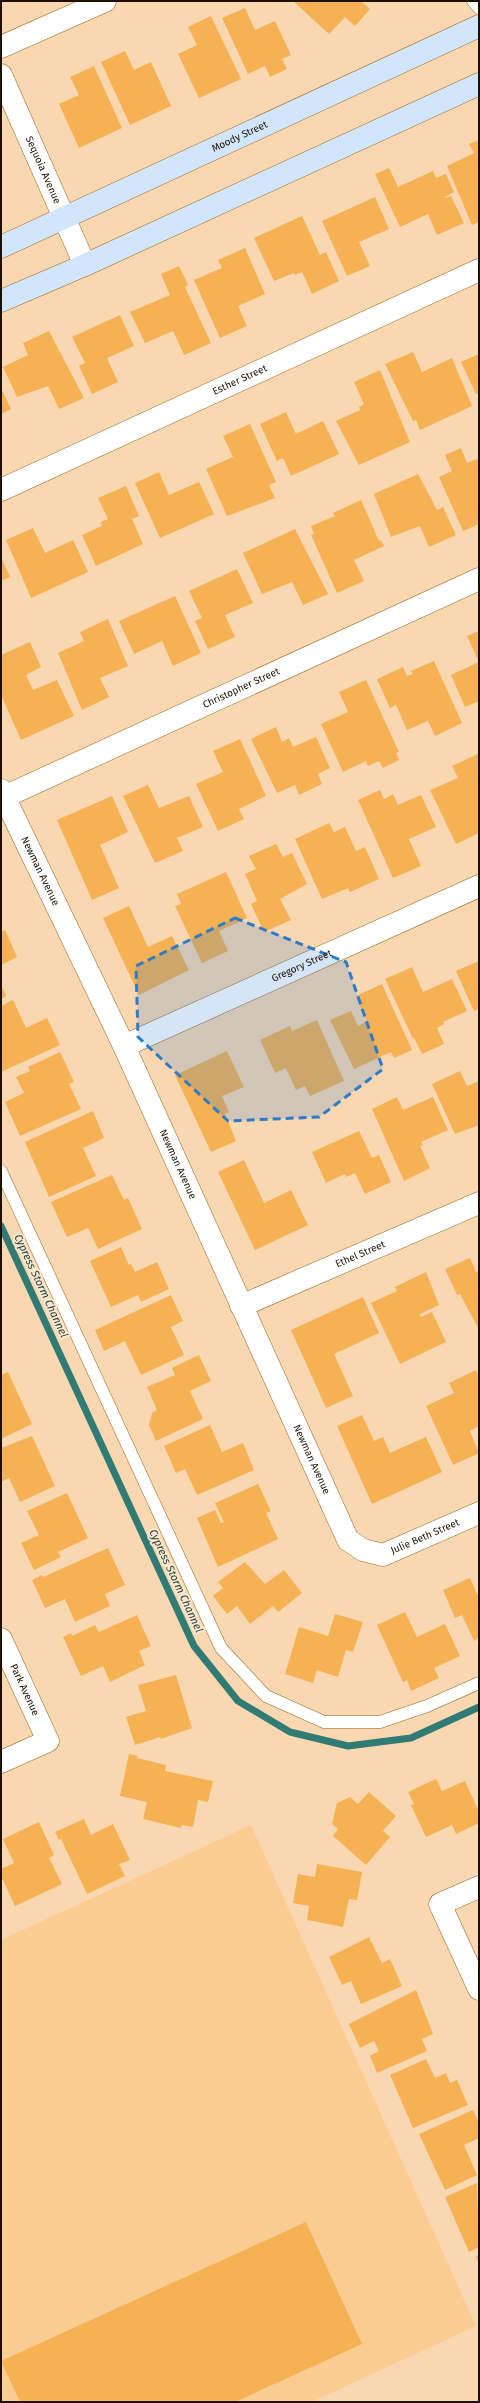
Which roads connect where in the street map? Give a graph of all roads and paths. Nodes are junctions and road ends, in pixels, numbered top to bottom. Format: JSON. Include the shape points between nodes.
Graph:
{"nodes":[{"id":1,"x":105,"y":1,"type":"edge"},
{"id":2,"x":473,"y":1,"type":"edge"},
{"id":3,"x":479,"y":8,"type":"edge"},
{"id":4,"x":479,"y":26,"type":"edge"},
{"id":5,"x":1,"y":47,"type":"edge"},
{"id":6,"x":1,"y":75,"type":"edge"},
{"id":7,"x":479,"y":84,"type":"edge"},
{"id":8,"x":64,"y":218,"type":"junction"},
{"id":9,"x":1,"y":247,"type":"edge"},
{"id":10,"x":85,"y":265,"type":"junction"},
{"id":11,"x":479,"y":270,"type":"edge"},
{"id":12,"x":1,"y":301,"type":"edge"},
{"id":13,"x":1,"y":490,"type":"edge"},
{"id":14,"x":479,"y":579,"type":"edge"},
{"id":15,"x":3,"y":794,"type":"edge"},
{"id":16,"x":479,"y":886,"type":"edge"},
{"id":17,"x":124,"y":1046,"type":"junction"},
{"id":18,"x":1,"y":1171,"type":"edge"},
{"id":19,"x":479,"y":1203,"type":"edge"},
{"id":20,"x":241,"y":1306,"type":"junction"},
{"id":21,"x":479,"y":1513,"type":"edge"},
{"id":22,"x":348,"y":1540,"type":"joint"},
{"id":23,"x":1,"y":1639,"type":"edge"},
{"id":24,"x":479,"y":1683,"type":"edge"},
{"id":25,"x":1,"y":1762,"type":"edge"},
{"id":26,"x":479,"y":1886,"type":"edge"},
{"id":27,"x":479,"y":1989,"type":"edge"}],
"edges":[{"from":1,"to":5,"type":"street"},
{"from":2,"to":3,"type":"lane"},
{"from":4,"to":8,"type":"main road","name":"Moody Street"},
{"from":6,"to":8,"type":"street","name":"Sequoia Avenue"},
{"from":7,"to":10,"type":"main road"},
{"from":8,"to":9,"type":"main road","name":"Moody Street"},
{"from":8,"to":10,"type":"street","name":"Sequoia Avenue"},
{"from":10,"to":12,"type":"main road"},
{"from":11,"to":13,"type":"street","name":"Esther Street"},
{"from":14,"to":15,"type":"street","name":"Christopher Street"},
{"from":15,"to":17,"type":"street","name":"Newman Avenue"},
{"from":16,"to":17,"type":"street","name":"Gregory Street"},
{"from":17,"to":20,"type":"street","name":"Newman Avenue"},
{"from":18,"to":24,"type":"lane","via":[[221,1648],[266,1696],[324,1722],[380,1722],[427,1706]]},
{"from":19,"to":20,"type":"street","name":"Ethel Street"},
{"from":20,"to":22,"type":"street","name":"Newman Avenue"},
{"from":21,"to":22,"type":"street","name":"Julie Beth Street","via":[[383,1555],[363,1550]]},
{"from":23,"to":25,"type":"street","name":"Park Avenue","via":[[48,1741]]},
{"from":26,"to":27,"type":"street","via":[[440,1904]]}]}
